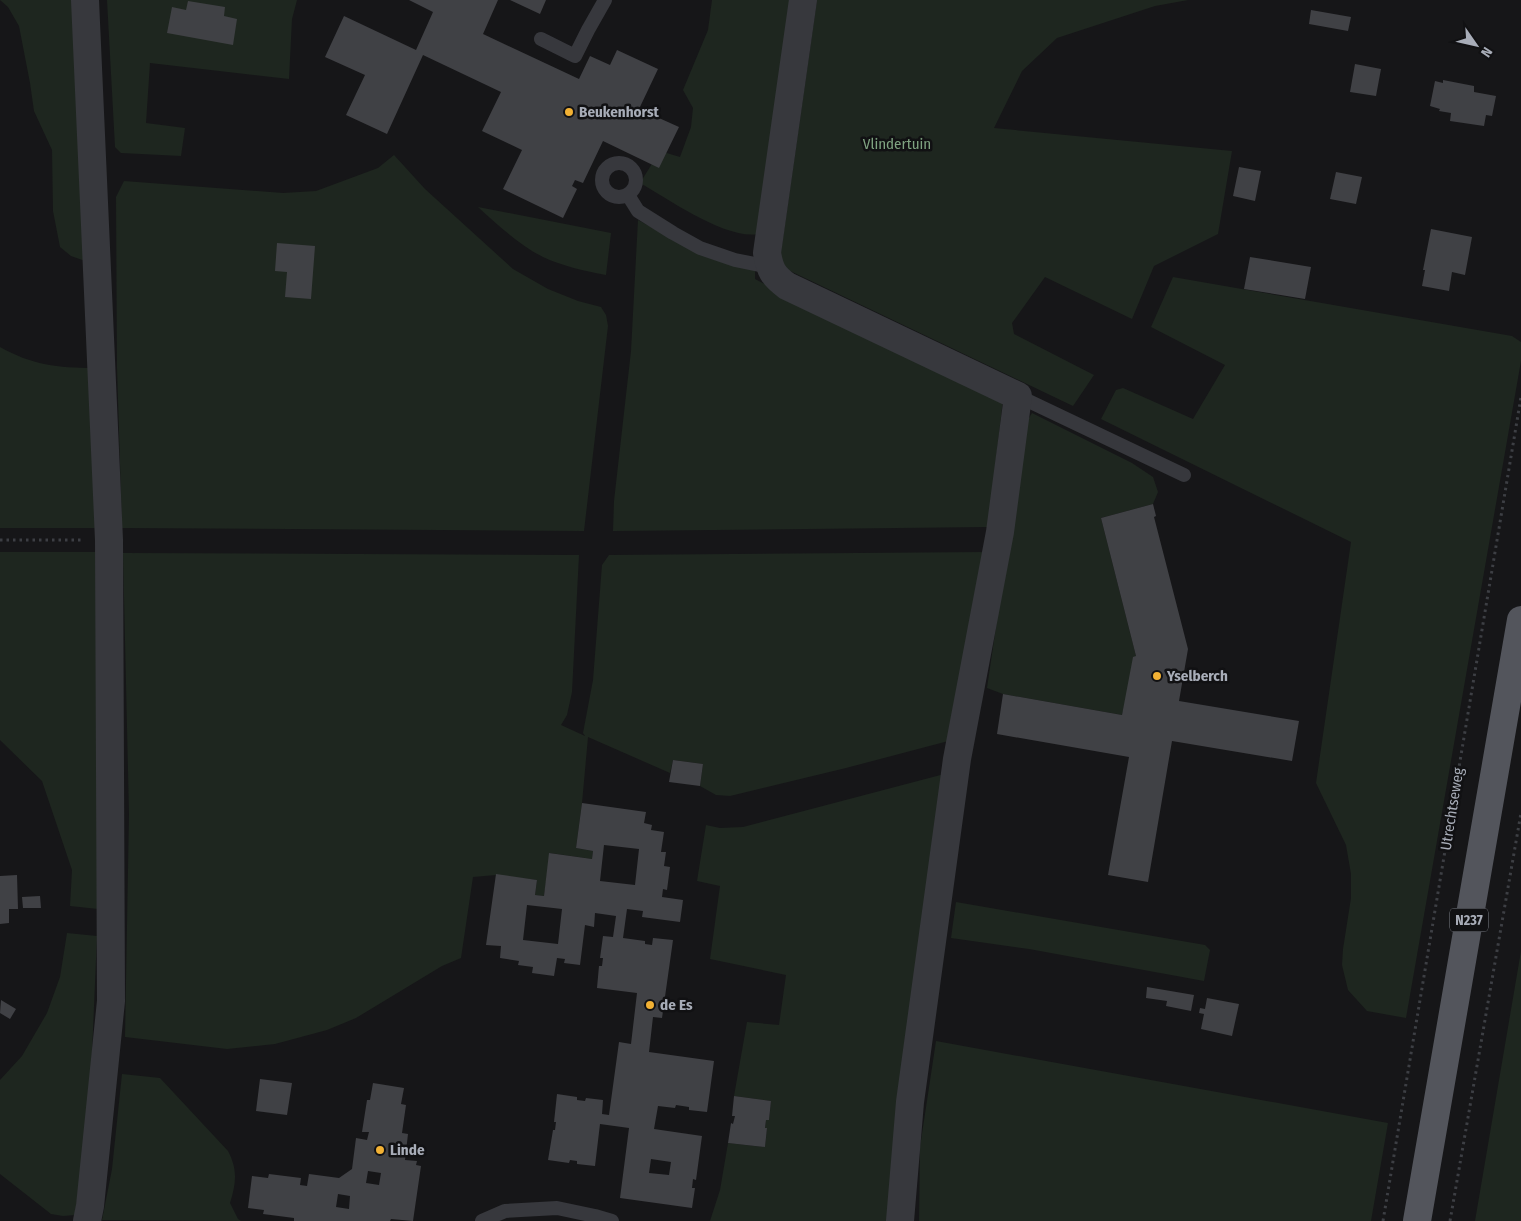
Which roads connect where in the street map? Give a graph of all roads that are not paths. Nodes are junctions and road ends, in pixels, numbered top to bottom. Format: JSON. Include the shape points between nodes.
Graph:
{"nodes":[{"id":1,"x":85,"y":0,"type":"edge"},
{"id":2,"x":605,"y":0,"type":"edge"},
{"id":3,"x":803,"y":0,"type":"edge"},
{"id":4,"x":541,"y":39,"type":"dead end"},
{"id":5,"x":628,"y":195,"type":"dead end"},
{"id":6,"x":769,"y":267,"type":"junction"},
{"id":7,"x":1018,"y":396,"type":"junction"},
{"id":8,"x":1184,"y":475,"type":"dead end"},
{"id":9,"x":1521,"y":620,"type":"edge"},
{"id":10,"x":87,"y":1221,"type":"edge"},
{"id":11,"x":482,"y":1221,"type":"edge"},
{"id":12,"x":612,"y":1221,"type":"edge"},
{"id":13,"x":900,"y":1221,"type":"edge"},
{"id":14,"x":1417,"y":1221,"type":"edge"}],
"edges":[{"from":1,"to":10,"type":"street","via":[[109,540],[111,1001]]},
{"from":2,"to":4,"type":"lane","via":[[575,56]]},
{"from":3,"to":6,"type":"street","via":[[768,240]]},
{"from":5,"to":6,"type":"lane","via":[[638,211],[700,248]]},
{"from":6,"to":7,"type":"street","via":[[787,286]]},
{"from":7,"to":8,"type":"lane"},
{"from":7,"to":13,"type":"street","via":[[1000,532],[957,759],[910,1102]]},
{"from":9,"to":14,"type":"main road","number":"N237"},
{"from":11,"to":12,"type":"lane","via":[[504,1211],[557,1208]]}]}
